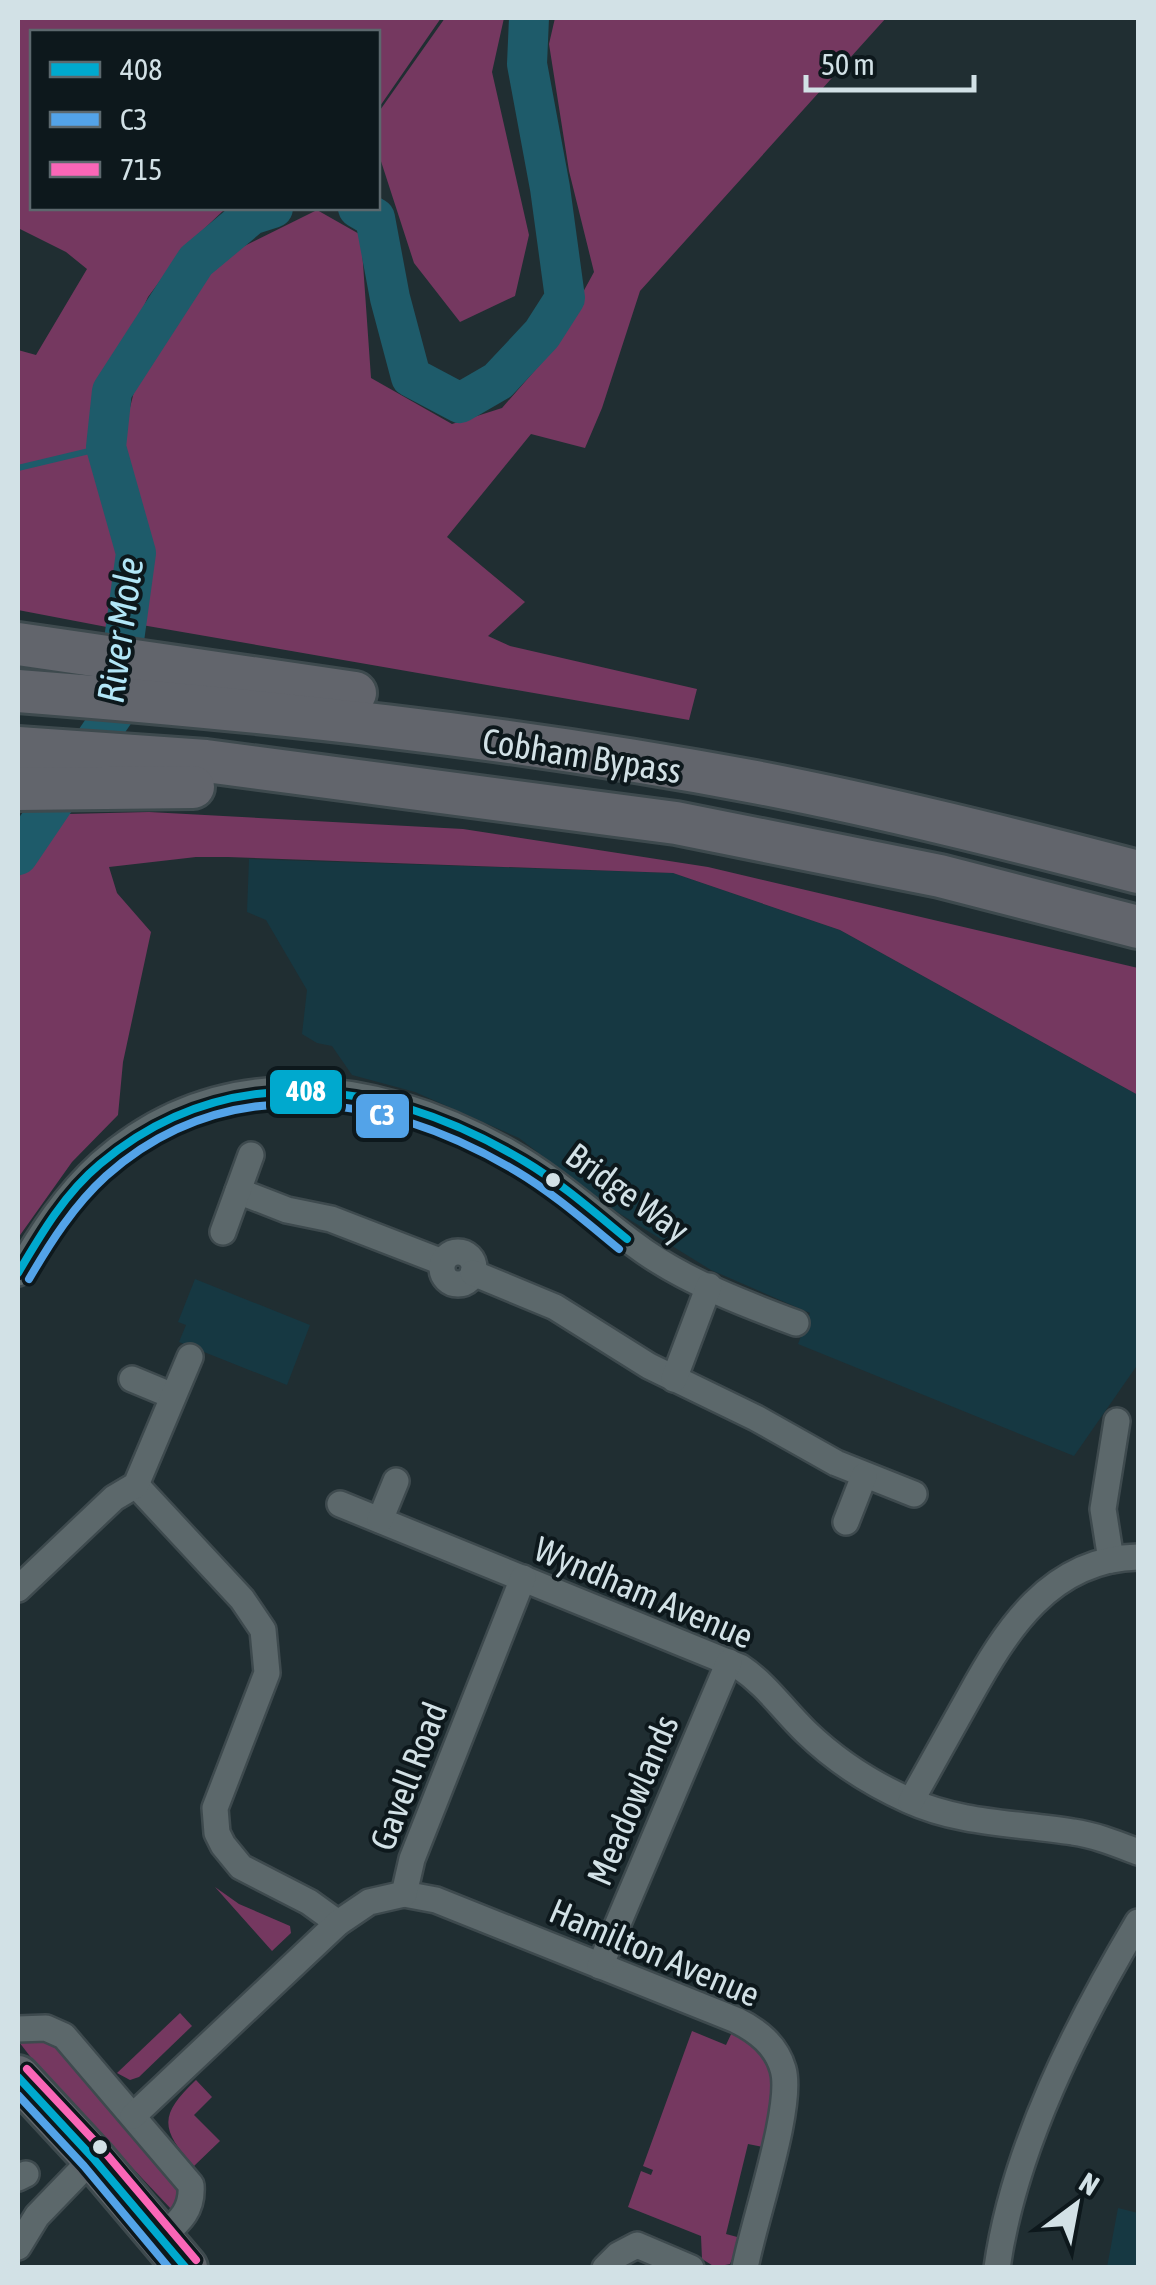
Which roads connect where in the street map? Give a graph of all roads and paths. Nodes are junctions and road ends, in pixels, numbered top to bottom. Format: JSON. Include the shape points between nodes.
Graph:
{"nodes":[{"id":1,"x":19,"y":644,"type":"edge"},
{"id":2,"x":18,"y":691,"type":"edge"},
{"id":3,"x":229,"y":692,"type":"junction"},
{"id":4,"x":18,"y":748,"type":"edge"},
{"id":5,"x":206,"y":774,"type":"junction"},
{"id":6,"x":18,"y":789,"type":"edge"},
{"id":7,"x":1138,"y":872,"type":"edge"},
{"id":8,"x":1138,"y":927,"type":"edge"},
{"id":9,"x":252,"y":1155,"type":"dead end"},
{"id":10,"x":238,"y":1191,"type":"junction"},
{"id":11,"x":223,"y":1232,"type":"dead end"},
{"id":12,"x":18,"y":1273,"type":"edge"},
{"id":13,"x":709,"y":1286,"type":"junction"},
{"id":14,"x":796,"y":1323,"type":"dead end"},
{"id":15,"x":190,"y":1357,"type":"dead end"},
{"id":16,"x":674,"y":1379,"type":"junction"},
{"id":17,"x":132,"y":1380,"type":"dead end"},
{"id":18,"x":174,"y":1396,"type":"junction"},
{"id":19,"x":1117,"y":1421,"type":"dead end"},
{"id":20,"x":864,"y":1476,"type":"junction"},
{"id":21,"x":396,"y":1481,"type":"dead end"},
{"id":22,"x":136,"y":1484,"type":"junction"},
{"id":23,"x":914,"y":1494,"type":"dead end"},
{"id":24,"x":340,"y":1504,"type":"dead end"},
{"id":25,"x":380,"y":1520,"type":"junction"},
{"id":26,"x":846,"y":1522,"type":"dead end"},
{"id":27,"x":1138,"y":1557,"type":"edge"},
{"id":28,"x":1111,"y":1560,"type":"junction"},
{"id":29,"x":524,"y":1578,"type":"junction"},
{"id":30,"x":18,"y":1588,"type":"edge"},
{"id":31,"x":729,"y":1662,"type":"junction"},
{"id":32,"x":911,"y":1802,"type":"junction"},
{"id":33,"x":1138,"y":1852,"type":"edge"},
{"id":34,"x":404,"y":1894,"type":"junction"},
{"id":35,"x":1138,"y":1922,"type":"edge"},
{"id":36,"x":338,"y":1923,"type":"junction"},
{"id":37,"x":600,"y":1966,"type":"junction"},
{"id":38,"x":18,"y":2029,"type":"edge"},
{"id":39,"x":18,"y":2077,"type":"edge"},
{"id":40,"x":133,"y":2116,"type":"junction"},
{"id":41,"x":93,"y":2158,"type":"junction"},
{"id":42,"x":18,"y":2242,"type":"edge"},
{"id":43,"x":174,"y":2252,"type":"edge"},
{"id":44,"x":605,"y":2268,"type":"edge"},
{"id":45,"x":691,"y":2268,"type":"edge"},
{"id":46,"x":745,"y":2268,"type":"edge"},
{"id":47,"x":997,"y":2268,"type":"edge"}],
"edges":[{"from":1,"to":3,"type":"highway"},
{"from":2,"to":3,"type":"highway","name":"Cobham Bypass"},
{"from":3,"to":7,"type":"highway","name":"Cobham Bypass","via":[[754,782]]},
{"from":4,"to":5,"type":"highway","name":"Cobham Bypass"},
{"from":5,"to":6,"type":"highway"},
{"from":5,"to":8,"type":"highway","name":"Cobham Bypass","via":[[424,788],[676,823],[940,876]]},
{"from":9,"to":10,"type":"street"},
{"from":10,"to":11,"type":"street"},
{"from":10,"to":16,"type":"street","via":[[442,1262],[460,1252],[470,1257],[473,1273],[556,1307]]},
{"from":12,"to":13,"type":"street","name":"Bridge Way","via":[[62,1205],[123,1146],[165,1119],[214,1101],[308,1088],[374,1098],[479,1137],[540,1172],[646,1253]]},
{"from":13,"to":14,"type":"street","name":"Bridge Way"},
{"from":13,"to":16,"type":"street"},
{"from":15,"to":18,"type":"street"},
{"from":16,"to":20,"type":"street"},
{"from":17,"to":18,"type":"street"},
{"from":18,"to":22,"type":"street"},
{"from":19,"to":28,"type":"street","via":[[1103,1509]]},
{"from":20,"to":23,"type":"street"},
{"from":20,"to":26,"type":"street"},
{"from":21,"to":25,"type":"street"},
{"from":22,"to":30,"type":"street"},
{"from":22,"to":36,"type":"street","via":[[264,1630],[266,1674],[214,1808],[217,1833],[242,1867]]},
{"from":24,"to":25,"type":"street","name":"Wyndham Avenue"},
{"from":25,"to":29,"type":"street","name":"Wyndham Avenue"},
{"from":27,"to":28,"type":"street"},
{"from":28,"to":32,"type":"street","via":[[1069,1576],[1020,1615]]},
{"from":29,"to":31,"type":"street","name":"Wyndham Avenue"},
{"from":29,"to":34,"type":"street","name":"Gavell Road"},
{"from":31,"to":32,"type":"street","name":"Wyndham Avenue","via":[[764,1685],[844,1764]]},
{"from":31,"to":37,"type":"street","name":"Meadowlands"},
{"from":32,"to":33,"type":"street","name":"Wyndham Avenue","via":[[963,1818],[1076,1832]]},
{"from":34,"to":36,"type":"street","name":"Gavell Road","via":[[369,1902]]},
{"from":34,"to":37,"type":"street","name":"Hamilton Avenue","via":[[436,1900]]},
{"from":35,"to":47,"type":"street","via":[[1056,2076]]},
{"from":36,"to":40,"type":"street","name":"Gavell Road"},
{"from":37,"to":46,"type":"street","name":"Hamilton Avenue","via":[[752,2028],[780,2060],[784,2103]]},
{"from":38,"to":40,"type":"street","via":[[46,2028],[64,2036]]},
{"from":39,"to":41,"type":"main road"},
{"from":40,"to":43,"type":"street","via":[[191,2185]]},
{"from":41,"to":42,"type":"street"},
{"from":41,"to":43,"type":"main road"},
{"from":44,"to":45,"type":"street","via":[[638,2246]]}]}
